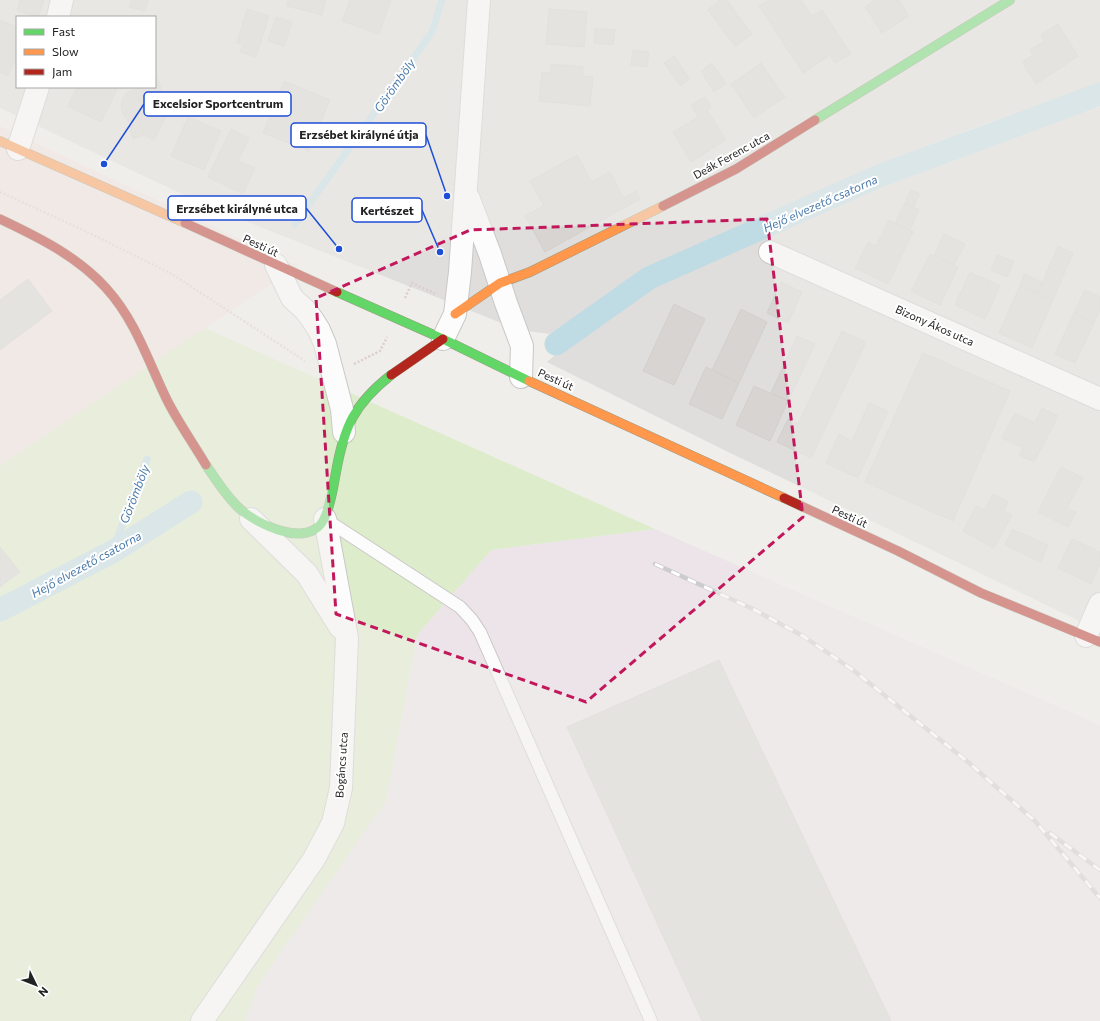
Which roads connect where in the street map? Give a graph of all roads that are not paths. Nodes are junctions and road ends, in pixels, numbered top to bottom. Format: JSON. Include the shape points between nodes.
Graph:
{"nodes":[{"id":1,"x":62,"y":0,"type":"edge"},
{"id":2,"x":479,"y":0,"type":"edge"},
{"id":3,"x":1010,"y":0,"type":"edge"},
{"id":4,"x":58,"y":16,"type":"edge"},
{"id":5,"x":38,"y":88,"type":"edge"},
{"id":6,"x":9,"y":145,"type":"edge"},
{"id":7,"x":466,"y":191,"type":"junction"},
{"id":8,"x":0,"y":219,"type":"edge"},
{"id":9,"x":770,"y":252,"type":"dead end"},
{"id":10,"x":276,"y":265,"type":"junction"},
{"id":11,"x":500,"y":283,"type":"junction"},
{"id":12,"x":455,"y":314,"type":"junction"},
{"id":13,"x":443,"y":340,"type":"junction"},
{"id":14,"x":521,"y":377,"type":"junction"},
{"id":15,"x":1100,"y":399,"type":"edge"},
{"id":16,"x":344,"y":432,"type":"junction"},
{"id":17,"x":247,"y":515,"type":"junction"},
{"id":18,"x":325,"y":519,"type":"junction"},
{"id":19,"x":1100,"y":604,"type":"edge"},
{"id":20,"x":347,"y":638,"type":"junction"},
{"id":21,"x":1093,"y":639,"type":"edge"},
{"id":22,"x":202,"y":1021,"type":"edge"},
{"id":23,"x":651,"y":1021,"type":"edge"}],
"edges":[{"from":1,"to":4,"type":"street"},
{"from":2,"to":7,"type":"street"},
{"from":3,"to":11,"type":"street","name":"Deák Ferenc utca","via":[[736,169],[530,272]]},
{"from":5,"to":6,"type":"street"},
{"from":6,"to":10,"type":"street","name":"Pesti út"},
{"from":7,"to":11,"type":"street"},
{"from":7,"to":12,"type":"street"},
{"from":8,"to":17,"type":"street","via":[[70,256],[119,302],[131,321],[173,412],[222,490]]},
{"from":9,"to":15,"type":"street","name":"Bizony Ákos utca"},
{"from":10,"to":13,"type":"street","name":"Pesti út"},
{"from":10,"to":16,"type":"street","via":[[292,298],[320,330],[342,409]]},
{"from":11,"to":12,"type":"street","name":"Deák Ferenc utca"},
{"from":11,"to":14,"type":"street","via":[[522,346]]},
{"from":12,"to":13,"type":"street"},
{"from":13,"to":14,"type":"street","name":"Pesti út"},
{"from":13,"to":16,"type":"street","via":[[406,364],[370,394],[357,409]]},
{"from":14,"to":21,"type":"street","name":"Pesti út","via":[[981,593]]},
{"from":16,"to":18,"type":"street"},
{"from":17,"to":18,"type":"street","via":[[288,533],[304,534]]},
{"from":17,"to":20,"type":"street","via":[[308,574]]},
{"from":18,"to":20,"type":"street","name":"Bogáncs utca"},
{"from":18,"to":23,"type":"lane","via":[[460,608],[480,632]]},
{"from":19,"to":21,"type":"street"},
{"from":20,"to":22,"type":"street","name":"Bogáncs utca","via":[[341,788],[333,824],[314,859]]}]}
